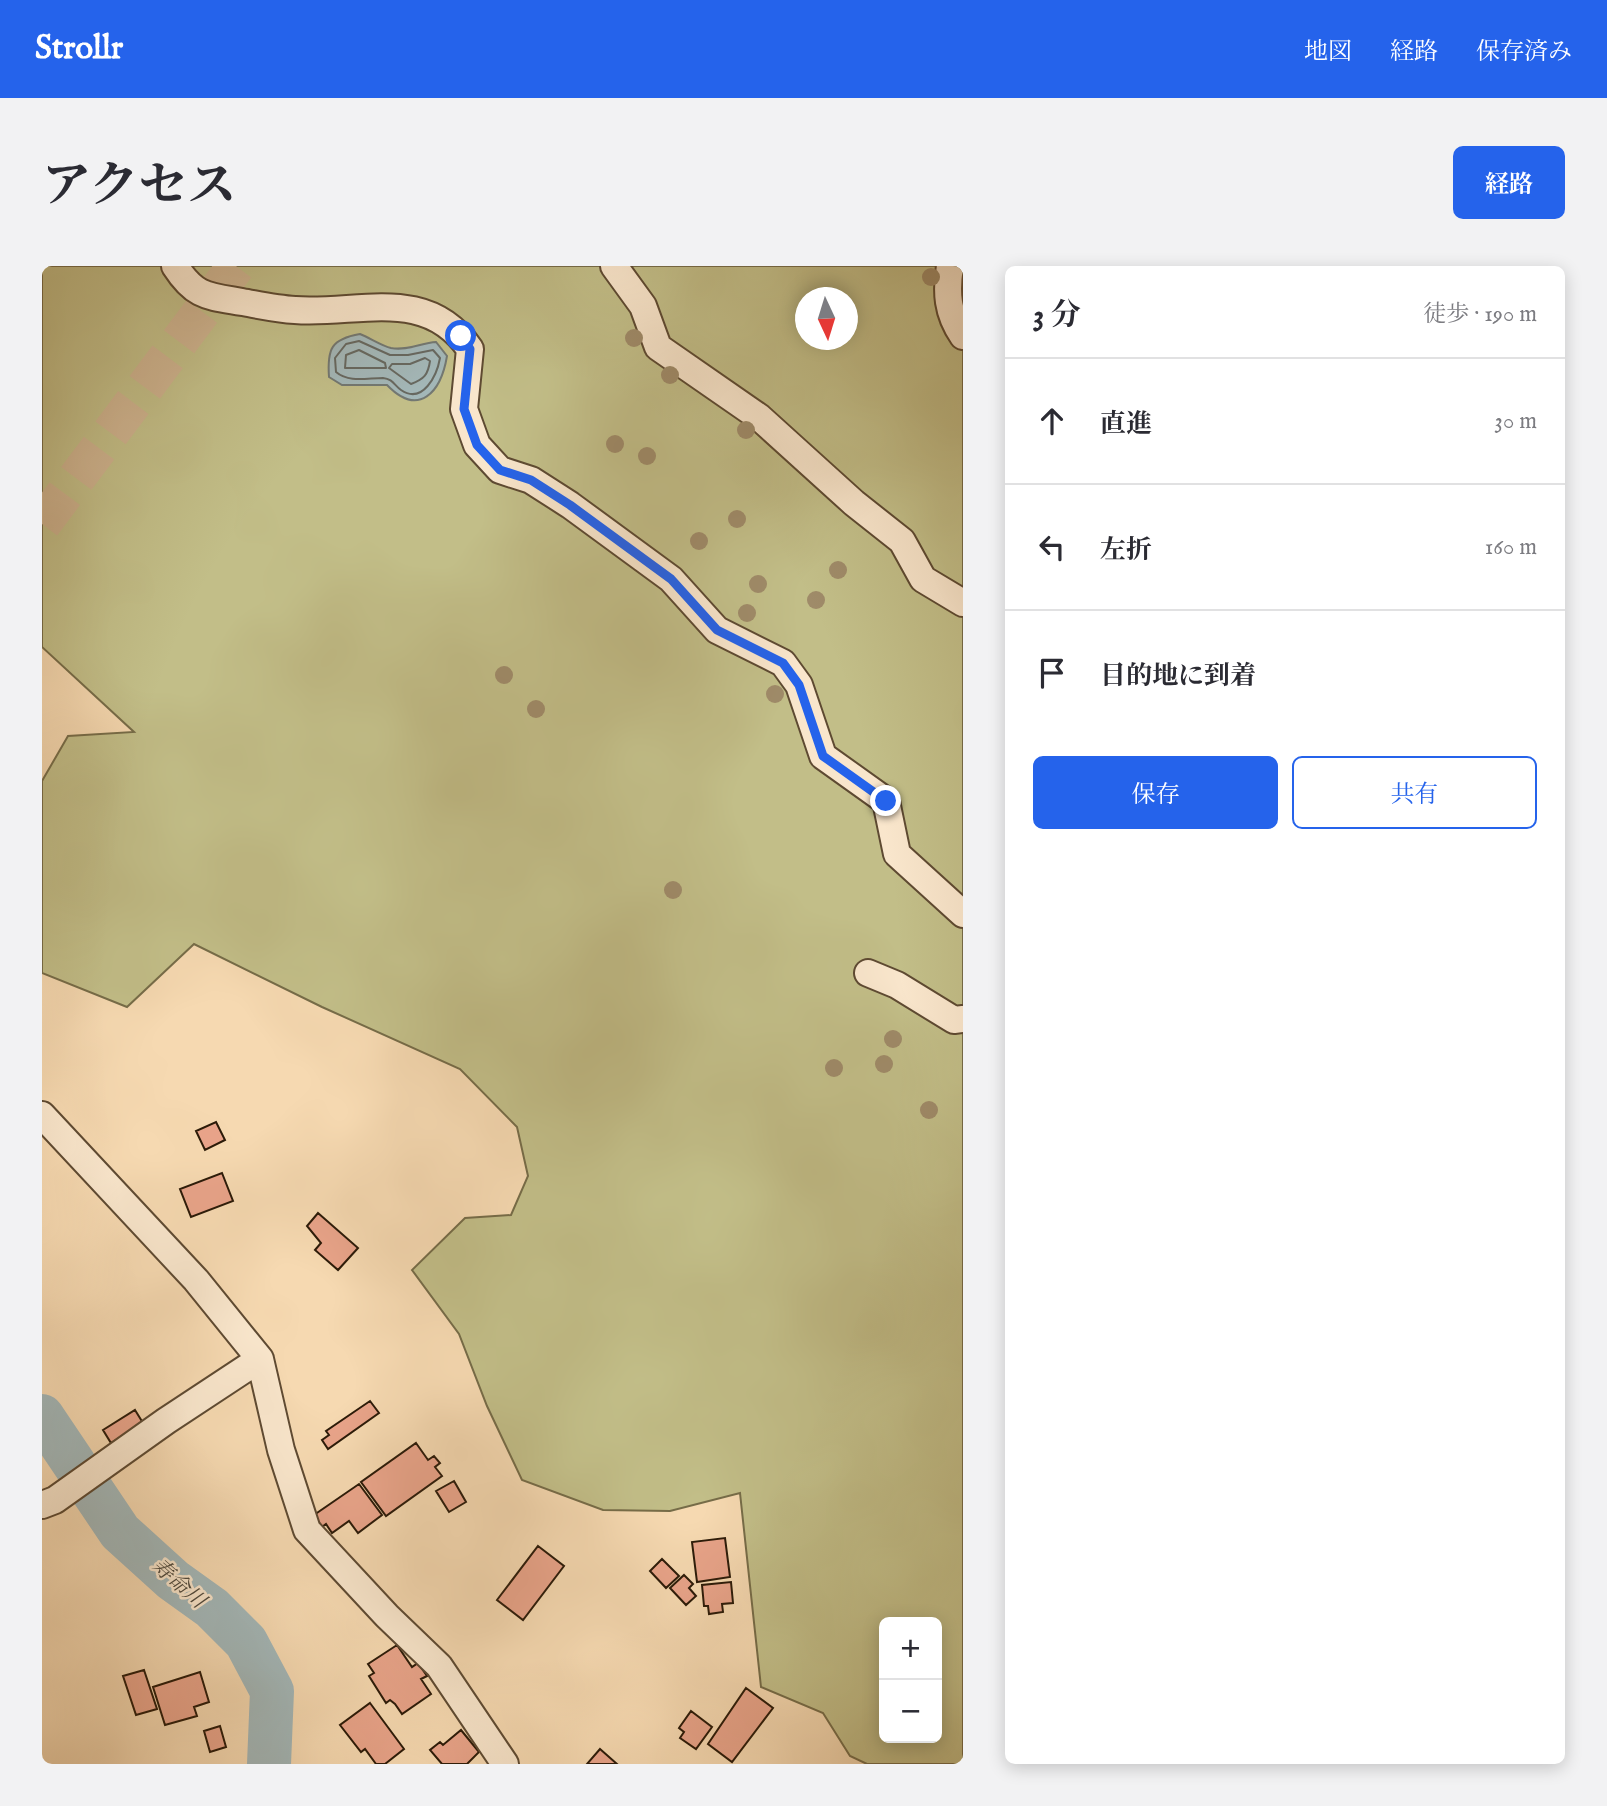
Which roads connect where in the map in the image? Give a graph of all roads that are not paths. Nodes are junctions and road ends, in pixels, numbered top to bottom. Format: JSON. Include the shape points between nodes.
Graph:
{"nodes":[{"id":1,"x":175,"y":266,"type":"edge"},
{"id":2,"x":614,"y":266,"type":"edge"},
{"id":3,"x":951,"y":266,"type":"edge"},
{"id":4,"x":963,"y":281,"type":"edge"},
{"id":5,"x":963,"y":336,"type":"edge"},
{"id":6,"x":963,"y":603,"type":"edge"},
{"id":7,"x":963,"y":914,"type":"edge"},
{"id":8,"x":867,"y":973,"type":"dead end"},
{"id":9,"x":963,"y":1019,"type":"edge"},
{"id":10,"x":42,"y":1115,"type":"edge"},
{"id":11,"x":260,"y":1359,"type":"junction"},
{"id":12,"x":42,"y":1505,"type":"edge"},
{"id":13,"x":505,"y":1764,"type":"edge"}],
"edges":[{"from":1,"to":7,"type":"street","via":[[201,295],[297,311],[413,309],[461,336],[470,349],[464,409],[477,445],[500,470],[531,480],[671,579],[717,630],[783,663],[799,685],[823,756],[886,801],[897,855]]},
{"from":2,"to":6,"type":"street","via":[[643,306],[658,347],[760,417],[902,541],[923,579]]},
{"from":3,"to":4,"type":"street"},
{"from":3,"to":5,"type":"street","via":[[946,294]]},
{"from":8,"to":9,"type":"street","via":[[897,985],[954,1020]]},
{"from":10,"to":11,"type":"street","via":[[196,1280]]},
{"from":11,"to":12,"type":"street"},
{"from":11,"to":13,"type":"street","via":[[281,1450],[307,1530],[439,1665]]}]}
